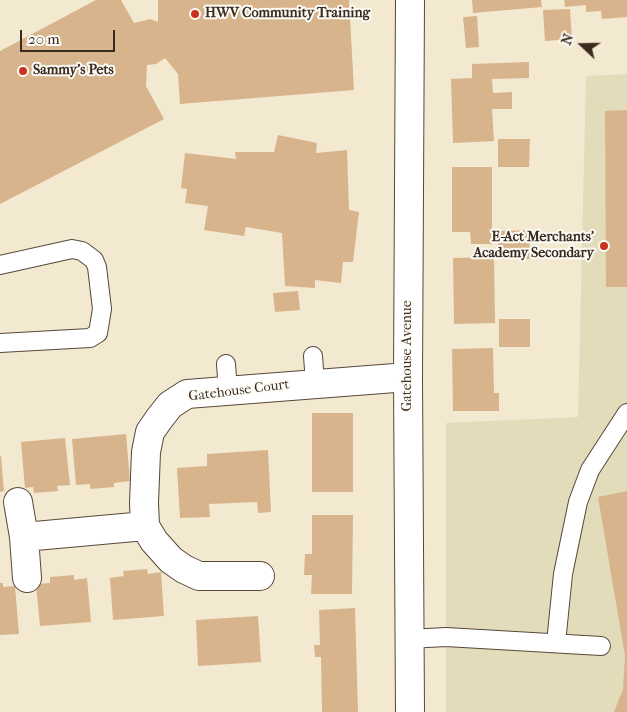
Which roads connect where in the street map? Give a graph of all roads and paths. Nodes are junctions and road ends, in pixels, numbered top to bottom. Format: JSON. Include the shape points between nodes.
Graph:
{"nodes":[{"id":1,"x":410,"y":0,"type":"edge"},
{"id":2,"x":0,"y":265,"type":"edge"},
{"id":3,"x":0,"y":343,"type":"edge"},
{"id":4,"x":313,"y":356,"type":"dead end"},
{"id":5,"x":226,"y":364,"type":"dead end"},
{"id":6,"x":408,"y":376,"type":"junction"},
{"id":7,"x":315,"y":383,"type":"junction"},
{"id":8,"x":228,"y":391,"type":"junction"},
{"id":9,"x":627,"y":413,"type":"edge"},
{"id":10,"x":18,"y":502,"type":"dead end"},
{"id":11,"x":145,"y":526,"type":"junction"},
{"id":12,"x":24,"y":537,"type":"junction"},
{"id":13,"x":260,"y":576,"type":"dead end"},
{"id":14,"x":27,"y":578,"type":"dead end"},
{"id":15,"x":408,"y":639,"type":"junction"},
{"id":16,"x":556,"y":643,"type":"junction"},
{"id":17,"x":601,"y":646,"type":"dead end"},
{"id":18,"x":410,"y":712,"type":"edge"}],
"edges":[{"from":1,"to":6,"type":"street","name":"Gatehouse Avenue"},
{"from":2,"to":3,"type":"lane","via":[[72,249],[82,251],[98,267],[102,309],[98,333],[90,338]]},
{"from":4,"to":7,"type":"lane"},
{"from":5,"to":8,"type":"lane"},
{"from":6,"to":7,"type":"street","name":"Gatehouse Court"},
{"from":6,"to":15,"type":"street","name":"Gatehouse Avenue"},
{"from":7,"to":8,"type":"street","name":"Gatehouse Court"},
{"from":8,"to":11,"type":"street","name":"Gatehouse Court","via":[[187,394],[170,405],[150,432],[146,452]]},
{"from":9,"to":16,"type":"lane","via":[[590,470],[578,502],[563,574]]},
{"from":10,"to":12,"type":"street"},
{"from":11,"to":12,"type":"street"},
{"from":11,"to":13,"type":"street","via":[[171,560],[199,576]]},
{"from":12,"to":14,"type":"street"},
{"from":15,"to":16,"type":"lane","via":[[446,637]]},
{"from":15,"to":18,"type":"street","name":"Gatehouse Avenue"},
{"from":16,"to":17,"type":"lane"}]}
